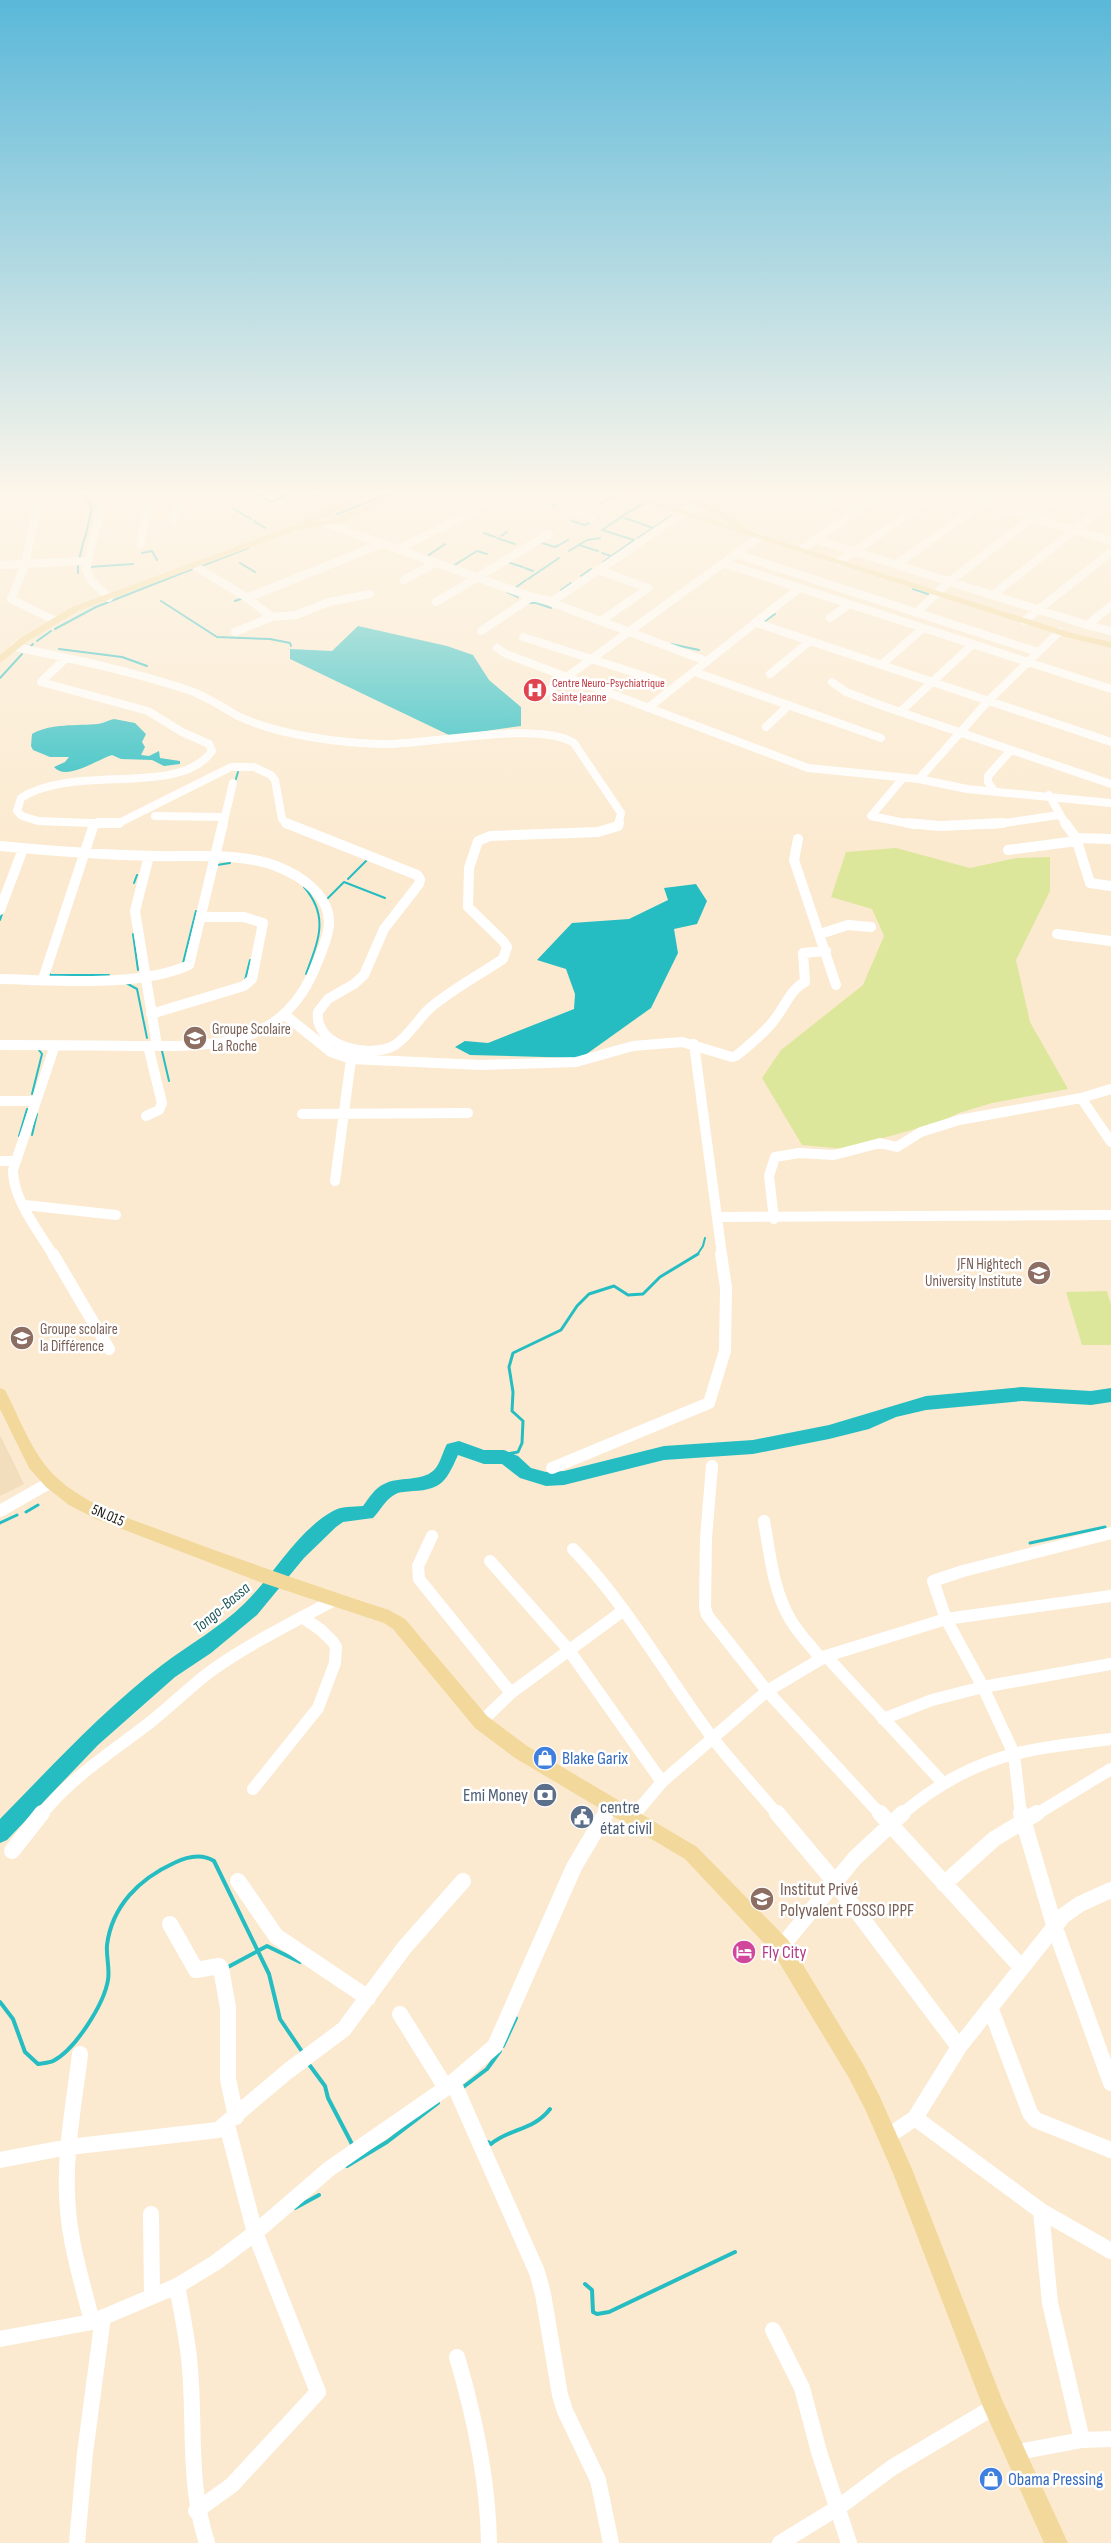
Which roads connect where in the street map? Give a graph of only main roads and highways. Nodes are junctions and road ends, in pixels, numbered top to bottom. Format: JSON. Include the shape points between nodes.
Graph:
{"nodes":[{"id":1,"x":73,"y":612,"type":"edge"},
{"id":2,"x":77,"y":612,"type":"edge"},
{"id":3,"x":995,"y":612,"type":"edge"},
{"id":4,"x":29,"y":640,"type":"junction"},
{"id":5,"x":1111,"y":645,"type":"edge"},
{"id":6,"x":18,"y":648,"type":"junction"},
{"id":7,"x":0,"y":660,"type":"edge"},
{"id":8,"x":1,"y":670,"type":"edge"},
{"id":9,"x":0,"y":1394,"type":"edge"},
{"id":10,"x":1056,"y":2543,"type":"edge"}],
"edges":[{"from":1,"to":4,"type":"main road","via":[[54,620]]},
{"from":2,"to":4,"type":"main road"},
{"from":3,"to":5,"type":"main road"},
{"from":4,"to":6,"type":"main road"},
{"from":6,"to":7,"type":"main road"},
{"from":6,"to":8,"type":"main road"},
{"from":9,"to":10,"type":"main road","name":"5N.015","via":[[34,1463],[50,1482],[74,1500],[101,1514],[266,1577],[375,1611],[399,1624],[481,1722],[521,1752],[691,1853],[781,1947],[856,2071],[888,2137],[1013,2453]]}]}
